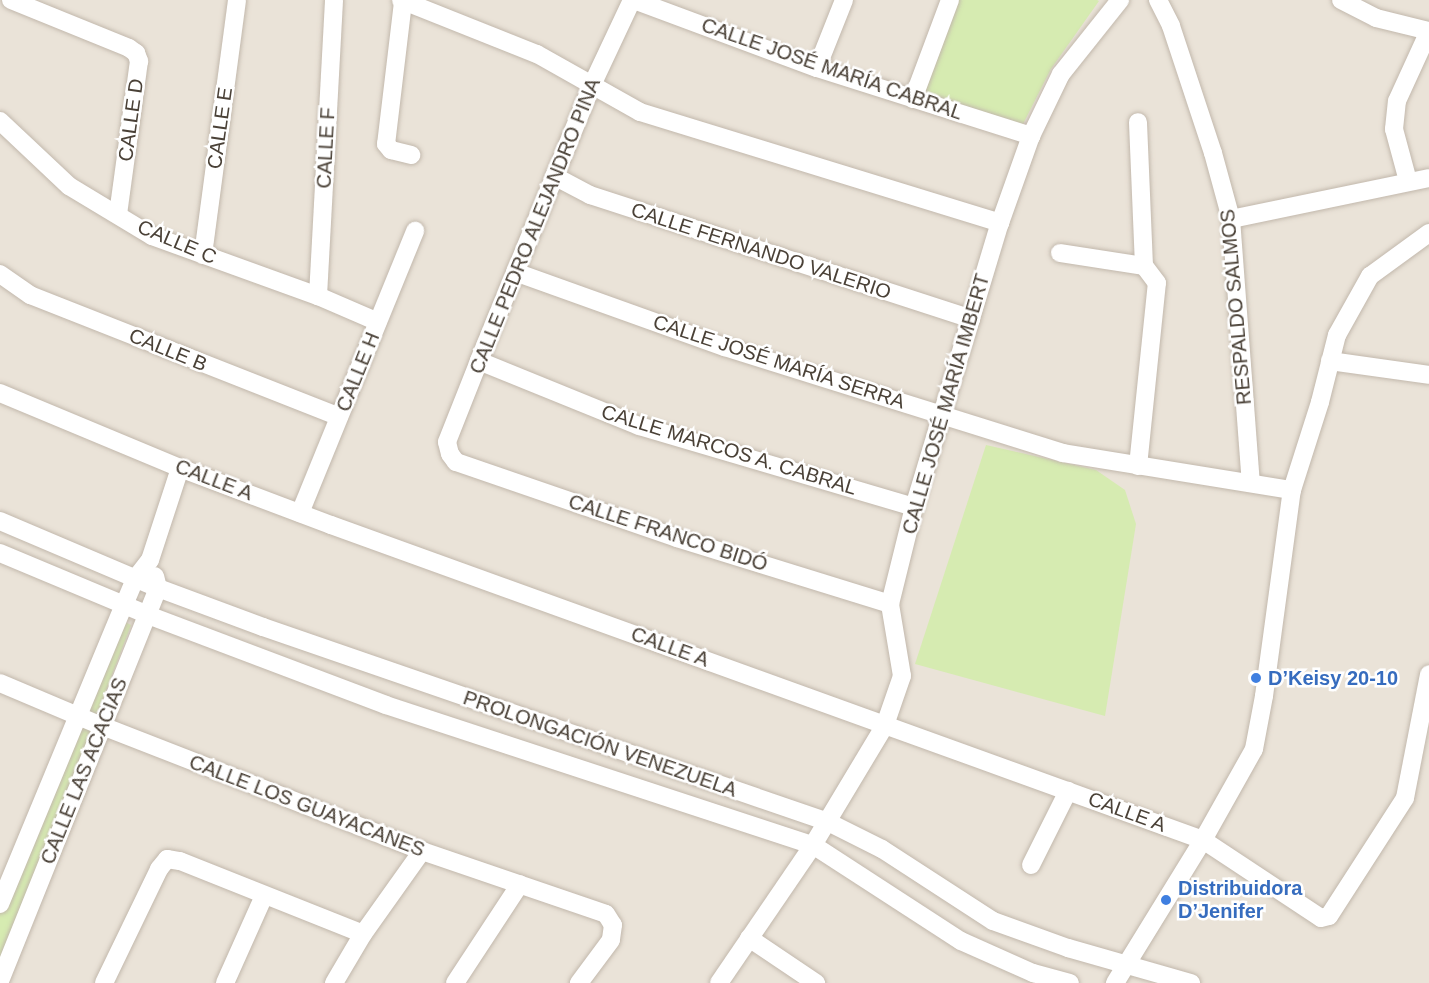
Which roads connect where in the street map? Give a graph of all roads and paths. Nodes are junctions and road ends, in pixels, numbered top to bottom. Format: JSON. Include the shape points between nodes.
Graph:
{"nodes":[{"id":1,"x":11,"y":0,"type":"edge"},
{"id":2,"x":237,"y":0,"type":"edge"},
{"id":3,"x":334,"y":0,"type":"edge"},
{"id":4,"x":633,"y":0,"type":"edge"},
{"id":5,"x":844,"y":0,"type":"edge"},
{"id":6,"x":950,"y":0,"type":"edge"},
{"id":7,"x":1158,"y":0,"type":"edge"},
{"id":8,"x":1341,"y":0,"type":"edge"},
{"id":9,"x":402,"y":1,"type":"edge"},
{"id":10,"x":1112,"y":3,"type":"edge"},
{"id":11,"x":1429,"y":31,"type":"edge"},
{"id":12,"x":817,"y":68,"type":"junction"},
{"id":13,"x":592,"y":85,"type":"junction"},
{"id":14,"x":913,"y":99,"type":"junction"},
{"id":15,"x":0,"y":121,"type":"edge"},
{"id":16,"x":1138,"y":122,"type":"dead end"},
{"id":17,"x":1031,"y":136,"type":"junction"},
{"id":18,"x":411,"y":155,"type":"dead end"},
{"id":19,"x":554,"y":176,"type":"junction"},
{"id":20,"x":1429,"y":178,"type":"edge"},
{"id":21,"x":1407,"y":181,"type":"junction"},
{"id":22,"x":118,"y":215,"type":"junction"},
{"id":23,"x":1231,"y":219,"type":"junction"},
{"id":24,"x":1000,"y":223,"type":"junction"},
{"id":25,"x":416,"y":231,"type":"dead end"},
{"id":26,"x":1427,"y":240,"type":"edge"},
{"id":27,"x":1060,"y":253,"type":"dead end"},
{"id":28,"x":203,"y":255,"type":"junction"},
{"id":29,"x":1144,"y":266,"type":"junction"},
{"id":30,"x":515,"y":272,"type":"junction"},
{"id":31,"x":0,"y":274,"type":"edge"},
{"id":32,"x":318,"y":296,"type":"junction"},
{"id":33,"x":971,"y":319,"type":"junction"},
{"id":34,"x":378,"y":322,"type":"junction"},
{"id":35,"x":479,"y":361,"type":"junction"},
{"id":36,"x":1329,"y":361,"type":"junction"},
{"id":37,"x":1429,"y":375,"type":"edge"},
{"id":38,"x":0,"y":393,"type":"edge"},
{"id":39,"x":942,"y":414,"type":"junction"},
{"id":40,"x":339,"y":417,"type":"junction"},
{"id":41,"x":450,"y":454,"type":"joint"},
{"id":42,"x":1138,"y":466,"type":"junction"},
{"id":43,"x":180,"y":468,"type":"junction"},
{"id":44,"x":1251,"y":482,"type":"junction"},
{"id":45,"x":1292,"y":490,"type":"junction"},
{"id":46,"x":914,"y":507,"type":"junction"},
{"id":47,"x":300,"y":513,"type":"junction"},
{"id":48,"x":0,"y":521,"type":"edge"},
{"id":49,"x":0,"y":553,"type":"edge"},
{"id":50,"x":150,"y":560,"type":"junction"},
{"id":51,"x":135,"y":579,"type":"junction"},
{"id":52,"x":158,"y":588,"type":"junction"},
{"id":53,"x":890,"y":604,"type":"junction"},
{"id":54,"x":124,"y":605,"type":"junction"},
{"id":55,"x":148,"y":615,"type":"junction"},
{"id":56,"x":1429,"y":674,"type":"edge"},
{"id":57,"x":0,"y":683,"type":"edge"},
{"id":58,"x":78,"y":715,"type":"junction"},
{"id":59,"x":885,"y":725,"type":"junction"},
{"id":60,"x":102,"y":726,"type":"junction"},
{"id":61,"x":1068,"y":791,"type":"junction"},
{"id":62,"x":828,"y":822,"type":"junction"},
{"id":63,"x":1203,"y":840,"type":"junction"},
{"id":64,"x":813,"y":845,"type":"junction"},
{"id":65,"x":422,"y":851,"type":"junction"},
{"id":66,"x":1031,"y":865,"type":"dead end"},
{"id":67,"x":520,"y":884,"type":"junction"},
{"id":68,"x":264,"y":896,"type":"junction"},
{"id":69,"x":0,"y":904,"type":"edge"},
{"id":70,"x":363,"y":934,"type":"junction"},
{"id":71,"x":750,"y":938,"type":"junction"},
{"id":72,"x":1125,"y":965,"type":"junction"},
{"id":73,"x":1031,"y":978,"type":"edge"},
{"id":74,"x":0,"y":981,"type":"edge"},
{"id":75,"x":104,"y":983,"type":"edge"},
{"id":76,"x":225,"y":983,"type":"edge"},
{"id":77,"x":334,"y":983,"type":"edge"},
{"id":78,"x":455,"y":983,"type":"edge"},
{"id":79,"x":579,"y":983,"type":"edge"},
{"id":80,"x":719,"y":983,"type":"edge"},
{"id":81,"x":816,"y":983,"type":"edge"},
{"id":82,"x":1070,"y":983,"type":"edge"},
{"id":83,"x":1115,"y":983,"type":"edge"},
{"id":84,"x":1191,"y":983,"type":"edge"}],
"edges":[{"from":1,"to":22,"type":"street","name":"CALLE D","via":[[136,53],[139,61]]},
{"from":2,"to":28,"type":"street","name":"CALLE E"},
{"from":3,"to":32,"type":"street","name":"CALLE F"},
{"from":4,"to":12,"type":"street","name":"CALLE JOSÉ MARÍA CABRAL"},
{"from":4,"to":13,"type":"street","name":"CALLE PEDRO ALEJANDRO PINA"},
{"from":5,"to":12,"type":"street"},
{"from":6,"to":14,"type":"street"},
{"from":7,"to":23,"type":"street","name":"RESPALDO SALMOS","via":[[1171,26],[1203,121]]},
{"from":8,"to":11,"type":"street","via":[[1376,18]]},
{"from":9,"to":13,"type":"street","via":[[537,54]]},
{"from":9,"to":18,"type":"street","via":[[386,144],[391,150]]},
{"from":10,"to":17,"type":"street","name":"CALLE JOSÉ MARÍA IMBERT","via":[[1061,74]]},
{"from":11,"to":21,"type":"street","via":[[1396,101],[1394,129]]},
{"from":12,"to":14,"type":"street","name":"CALLE JOSÉ MARÍA CABRAL"},
{"from":13,"to":19,"type":"street","name":"CALLE PEDRO ALEJANDRO PINA"},
{"from":13,"to":24,"type":"street","via":[[640,112]]},
{"from":14,"to":17,"type":"street","name":"CALLE JOSÉ MARÍA CABRAL"},
{"from":15,"to":22,"type":"street","name":"CALLE C","via":[[69,186]]},
{"from":16,"to":29,"type":"street"},
{"from":17,"to":24,"type":"street","name":"CALLE JOSÉ MARÍA IMBERT"},
{"from":19,"to":30,"type":"street","name":"CALLE PEDRO ALEJANDRO PINA"},
{"from":19,"to":33,"type":"street","name":"CALLE FERNANDO VALERIO","via":[[590,195]]},
{"from":20,"to":21,"type":"street"},
{"from":21,"to":23,"type":"street"},
{"from":22,"to":28,"type":"street","name":"CALLE C","via":[[152,236]]},
{"from":23,"to":44,"type":"street","name":"RESPALDO SALMOS"},
{"from":24,"to":33,"type":"street","name":"CALLE JOSÉ MARÍA IMBERT"},
{"from":25,"to":34,"type":"street","name":"CALLE H"},
{"from":26,"to":36,"type":"street","via":[[1370,276],[1337,335]]},
{"from":27,"to":29,"type":"street"},
{"from":28,"to":32,"type":"street","name":"CALLE C"},
{"from":29,"to":42,"type":"street","via":[[1157,283]]},
{"from":30,"to":35,"type":"street","name":"CALLE PEDRO ALEJANDRO PINA"},
{"from":30,"to":39,"type":"street","name":"CALLE JOSÉ MARÍA SERRA","via":[[725,347]]},
{"from":31,"to":40,"type":"street","name":"CALLE B","via":[[30,295]]},
{"from":32,"to":34,"type":"street","name":"CALLE C"},
{"from":33,"to":39,"type":"street","name":"CALLE JOSÉ MARÍA IMBERT"},
{"from":34,"to":40,"type":"street","name":"CALLE H"},
{"from":35,"to":41,"type":"street","name":"CALLE PEDRO ALEJANDRO PINA","via":[[447,442]]},
{"from":35,"to":46,"type":"street","name":"CALLE MARCOS A. CABRAL","via":[[639,426]]},
{"from":36,"to":37,"type":"street"},
{"from":36,"to":45,"type":"street"},
{"from":38,"to":43,"type":"street","name":"CALLE A"},
{"from":39,"to":42,"type":"street","name":"CALLE JOSÉ MARÍA SERRA","via":[[1063,453]]},
{"from":39,"to":46,"type":"street","name":"CALLE JOSÉ MARÍA IMBERT"},
{"from":40,"to":47,"type":"street","name":"CALLE H"},
{"from":41,"to":53,"type":"street","name":"CALLE FRANCO BIDÓ","via":[[456,462],[654,530]]},
{"from":42,"to":44,"type":"street","name":"CALLE JOSÉ MARÍA SERRA"},
{"from":43,"to":47,"type":"street","name":"CALLE A"},
{"from":43,"to":50,"type":"street","name":"CALLE LAS ACACIAS"},
{"from":44,"to":45,"type":"street","name":"CALLE JOSÉ MARÍA SERRA"},
{"from":45,"to":63,"type":"street","via":[[1254,749]]},
{"from":46,"to":53,"type":"street","name":"CALLE JOSÉ MARÍA IMBERT"},
{"from":47,"to":59,"type":"street","name":"CALLE A"},
{"from":48,"to":51,"type":"street","name":"PROLONGACIÓN VENEZUELA"},
{"from":49,"to":54,"type":"street","name":"PROLONGACIÓN VENEZUELA"},
{"from":50,"to":51,"type":"street","name":"CALLE LAS ACACIAS"},
{"from":50,"to":52,"type":"street"},
{"from":51,"to":52,"type":"street","name":"PROLONGACIÓN VENEZUELA"},
{"from":51,"to":54,"type":"street","name":"CALLE LAS ACACIAS"},
{"from":52,"to":55,"type":"street","name":"CALLE LAS ACACIAS"},
{"from":52,"to":62,"type":"street","name":"PROLONGACIÓN VENEZUELA"},
{"from":53,"to":59,"type":"street","name":"CALLE JOSÉ MARÍA IMBERT","via":[[902,676]]},
{"from":54,"to":55,"type":"street","name":"PROLONGACIÓN VENEZUELA"},
{"from":54,"to":58,"type":"street","name":"CALLE LAS ACACIAS"},
{"from":55,"to":60,"type":"street","name":"CALLE LAS ACACIAS"},
{"from":55,"to":64,"type":"street","name":"PROLONGACIÓN VENEZUELA","via":[[386,705]]},
{"from":56,"to":63,"type":"street","name":"CALLE A","via":[[1404,798],[1329,916],[1320,918]]},
{"from":57,"to":58,"type":"street","name":"CALLE LOS GUAYACANES"},
{"from":58,"to":60,"type":"street","name":"CALLE LOS GUAYACANES"},
{"from":58,"to":69,"type":"street","name":"CALLE LAS ACACIAS"},
{"from":59,"to":61,"type":"street","name":"CALLE A"},
{"from":59,"to":62,"type":"street","name":"CALLE JOSÉ MARÍA IMBERT"},
{"from":60,"to":65,"type":"street","name":"CALLE LOS GUAYACANES"},
{"from":60,"to":74,"type":"street","name":"CALLE LAS ACACIAS"},
{"from":61,"to":63,"type":"street","name":"CALLE A"},
{"from":61,"to":66,"type":"street"},
{"from":62,"to":64,"type":"street","name":"CALLE JOSÉ MARÍA IMBERT"},
{"from":62,"to":72,"type":"street","name":"PROLONGACIÓN VENEZUELA","via":[[882,849],[993,921]]},
{"from":63,"to":72,"type":"street"},
{"from":64,"to":71,"type":"street","name":"CALLE JOSÉ MARÍA IMBERT"},
{"from":64,"to":73,"type":"street","name":"PROLONGACIÓN VENEZUELA","via":[[961,941]]},
{"from":65,"to":67,"type":"street","name":"CALLE LOS GUAYACANES"},
{"from":65,"to":70,"type":"street"},
{"from":67,"to":78,"type":"street"},
{"from":67,"to":79,"type":"street","name":"CALLE LOS GUAYACANES","via":[[606,914],[613,925],[611,939]]},
{"from":68,"to":70,"type":"street"},
{"from":68,"to":75,"type":"street","via":[[167,859]]},
{"from":68,"to":76,"type":"street"},
{"from":70,"to":77,"type":"street"},
{"from":71,"to":80,"type":"street","name":"CALLE JOSÉ MARÍA IMBERT"},
{"from":71,"to":81,"type":"street"},
{"from":72,"to":83,"type":"street"},
{"from":72,"to":84,"type":"street","name":"PROLONGACIÓN VENEZUELA"},
{"from":73,"to":82,"type":"street","name":"PROLONGACIÓN VENEZUELA"}]}
